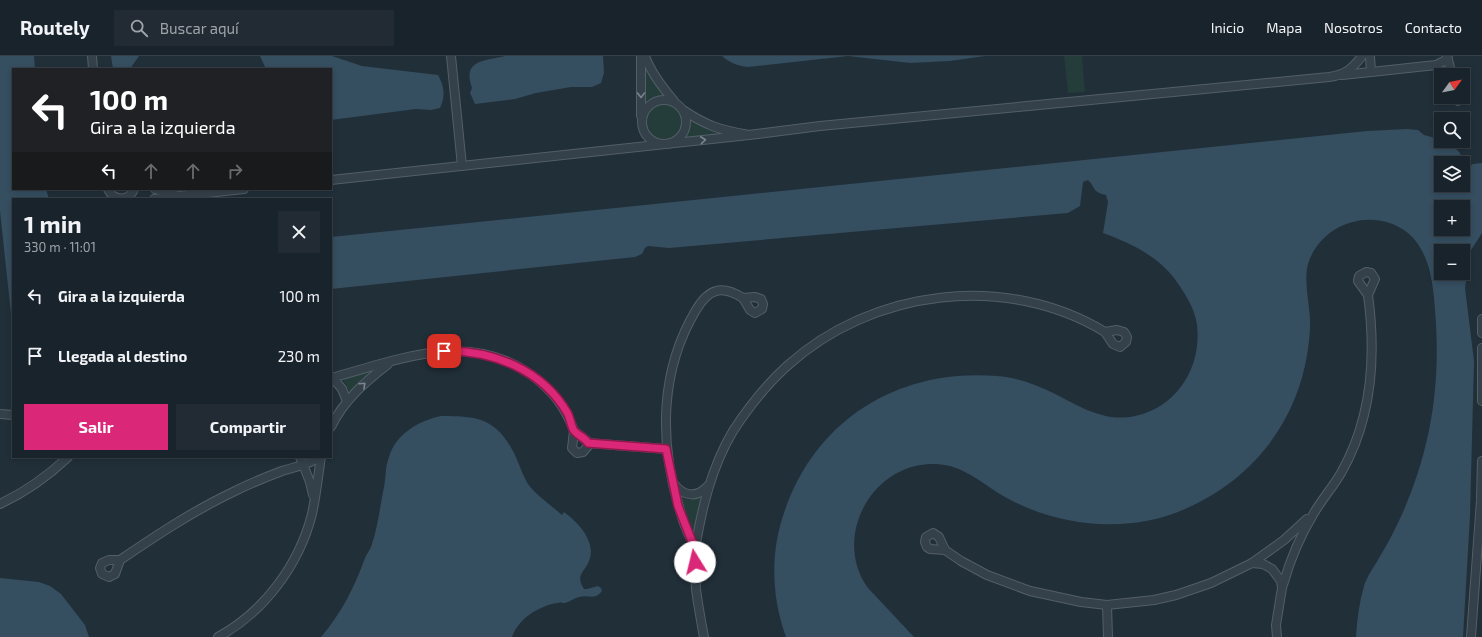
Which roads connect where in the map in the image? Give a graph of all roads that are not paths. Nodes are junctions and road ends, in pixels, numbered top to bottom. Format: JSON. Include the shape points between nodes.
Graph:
{"nodes":[{"id":1,"x":92,"y":56,"type":"edge"},
{"id":2,"x":451,"y":56,"type":"edge"},
{"id":3,"x":641,"y":56,"type":"edge"},
{"id":4,"x":645,"y":56,"type":"edge"},
{"id":5,"x":1362,"y":56,"type":"edge"},
{"id":6,"x":1370,"y":56,"type":"edge"},
{"id":7,"x":1447,"y":57,"type":"edge"},
{"id":8,"x":93,"y":68,"type":"edge"},
{"id":9,"x":1450,"y":68,"type":"edge"},
{"id":10,"x":1371,"y":72,"type":"junction"},
{"id":11,"x":1341,"y":76,"type":"junction"},
{"id":12,"x":674,"y":102,"type":"junction"},
{"id":13,"x":683,"y":110,"type":"junction"},
{"id":14,"x":642,"y":123,"type":"junction"},
{"id":15,"x":749,"y":135,"type":"junction"},
{"id":16,"x":666,"y":144,"type":"junction"},
{"id":17,"x":636,"y":148,"type":"junction"},
{"id":18,"x":462,"y":166,"type":"junction"},
{"id":19,"x":332,"y":180,"type":"edge"},
{"id":20,"x":109,"y":190,"type":"edge"},
{"id":21,"x":133,"y":190,"type":"edge"},
{"id":22,"x":158,"y":190,"type":"edge"},
{"id":23,"x":235,"y":190,"type":"edge"},
{"id":24,"x":179,"y":196,"type":"junction"},
{"id":25,"x":116,"y":198,"type":"edge"},
{"id":26,"x":126,"y":198,"type":"edge"},
{"id":27,"x":162,"y":198,"type":"edge"},
{"id":28,"x":1368,"y":295,"type":"dead end"},
{"id":29,"x":743,"y":298,"type":"dead end"},
{"id":30,"x":1482,"y":319,"type":"edge"},
{"id":31,"x":1105,"y":332,"type":"dead end"},
{"id":32,"x":1482,"y":333,"type":"edge"},
{"id":33,"x":1482,"y":348,"type":"edge"},
{"id":34,"x":392,"y":361,"type":"junction"},
{"id":35,"x":332,"y":378,"type":"edge"},
{"id":36,"x":347,"y":401,"type":"junction"},
{"id":37,"x":1482,"y":402,"type":"edge"},
{"id":38,"x":0,"y":414,"type":"edge"},
{"id":39,"x":12,"y":415,"type":"edge"},
{"id":40,"x":332,"y":425,"type":"edge"},
{"id":41,"x":574,"y":431,"type":"junction"},
{"id":42,"x":588,"y":443,"type":"junction"},
{"id":43,"x":666,"y":449,"type":"junction"},
{"id":44,"x":67,"y":458,"type":"edge"},
{"id":45,"x":318,"y":458,"type":"edge"},
{"id":46,"x":320,"y":458,"type":"edge"},
{"id":47,"x":302,"y":461,"type":"edge"},
{"id":48,"x":1482,"y":461,"type":"edge"},
{"id":49,"x":673,"y":483,"type":"junction"},
{"id":50,"x":708,"y":485,"type":"junction"},
{"id":51,"x":314,"y":502,"type":"junction"},
{"id":52,"x":0,"y":504,"type":"edge"},
{"id":53,"x":1315,"y":511,"type":"junction"},
{"id":54,"x":695,"y":549,"type":"junction"},
{"id":55,"x":945,"y":550,"type":"dead end"},
{"id":56,"x":120,"y":560,"type":"dead end"},
{"id":57,"x":1252,"y":563,"type":"junction"},
{"id":58,"x":1282,"y":588,"type":"junction"},
{"id":59,"x":1107,"y":605,"type":"junction"},
{"id":60,"x":218,"y":637,"type":"edge"},
{"id":61,"x":704,"y":637,"type":"edge"},
{"id":62,"x":1108,"y":637,"type":"edge"},
{"id":63,"x":1277,"y":637,"type":"edge"},
{"id":64,"x":1471,"y":637,"type":"edge"}],
"edges":[{"from":1,"to":8,"type":"street"},
{"from":2,"to":18,"type":"street"},
{"from":3,"to":14,"type":"street","one_way":true},
{"from":4,"to":12,"type":"street"},
{"from":5,"to":11,"type":"street"},
{"from":6,"to":10,"type":"street"},
{"from":7,"to":9,"type":"street"},
{"from":7,"to":10,"type":"street","via":[[1436,65]]},
{"from":10,"to":11,"type":"street"},
{"from":11,"to":15,"type":"street"},
{"from":12,"to":13,"type":"street"},
{"from":12,"to":14,"type":"street","via":[[661,99],[649,105]]},
{"from":13,"to":15,"type":"street","via":[[712,127]]},
{"from":13,"to":16,"type":"street","via":[[686,117],[684,132],[680,138]]},
{"from":14,"to":16,"type":"street","via":[[647,136],[658,144]]},
{"from":14,"to":17,"type":"street","via":[[640,141]]},
{"from":16,"to":15,"type":"street","one_way":true},
{"from":16,"to":17,"type":"street"},
{"from":17,"to":18,"type":"street"},
{"from":18,"to":19,"type":"street"},
{"from":20,"to":25,"type":"street"},
{"from":21,"to":26,"type":"street"},
{"from":22,"to":24,"type":"street"},
{"from":23,"to":24,"type":"street"},
{"from":24,"to":27,"type":"street"},
{"from":28,"to":53,"type":"street","via":[[1371,319],[1371,377],[1364,414],[1352,451]]},
{"from":29,"to":43,"type":"street","via":[[726,289],[708,294],[686,326],[670,378]]},
{"from":30,"to":32,"type":"street"},
{"from":31,"to":50,"type":"street","via":[[1088,321],[1036,302],[987,296],[948,296],[918,301],[864,317],[811,347],[767,386],[733,432]]},
{"from":33,"to":37,"type":"street"},
{"from":34,"to":35,"type":"street"},
{"from":36,"to":34,"type":"street","one_way":true},
{"from":34,"to":41,"type":"street","via":[[444,351],[464,351],[502,359],[521,368],[551,391],[569,416]]},
{"from":35,"to":36,"type":"street","via":[[342,389]]},
{"from":36,"to":40,"type":"street"},
{"from":38,"to":39,"type":"street"},
{"from":41,"to":42,"type":"street"},
{"from":41,"to":42,"type":"street","via":[[572,450],[583,452]]},
{"from":42,"to":43,"type":"street"},
{"from":43,"to":49,"type":"street"},
{"from":44,"to":52,"type":"street","via":[[35,484]]},
{"from":45,"to":47,"type":"street","via":[[309,463]]},
{"from":46,"to":51,"type":"street"},
{"from":47,"to":51,"type":"street"},
{"from":47,"to":56,"type":"street","via":[[209,504]]},
{"from":48,"to":64,"type":"street"},
{"from":49,"to":50,"type":"street","via":[[680,491],[689,494],[697,494]]},
{"from":49,"to":54,"type":"street","via":[[678,506]]},
{"from":50,"to":54,"type":"street"},
{"from":51,"to":60,"type":"street","via":[[304,539],[284,576],[266,600]]},
{"from":53,"to":57,"type":"street","via":[[1284,540]]},
{"from":53,"to":58,"type":"street","via":[[1295,548]]},
{"from":54,"to":61,"type":"street","via":[[696,589]]},
{"from":55,"to":59,"type":"street","via":[[987,575],[1030,591]]},
{"from":57,"to":58,"type":"street","via":[[1263,564],[1272,569],[1281,581]]},
{"from":57,"to":59,"type":"street","via":[[1211,583],[1182,593],[1154,600]]},
{"from":58,"to":63,"type":"street","via":[[1276,625]]},
{"from":59,"to":62,"type":"street"}]}
